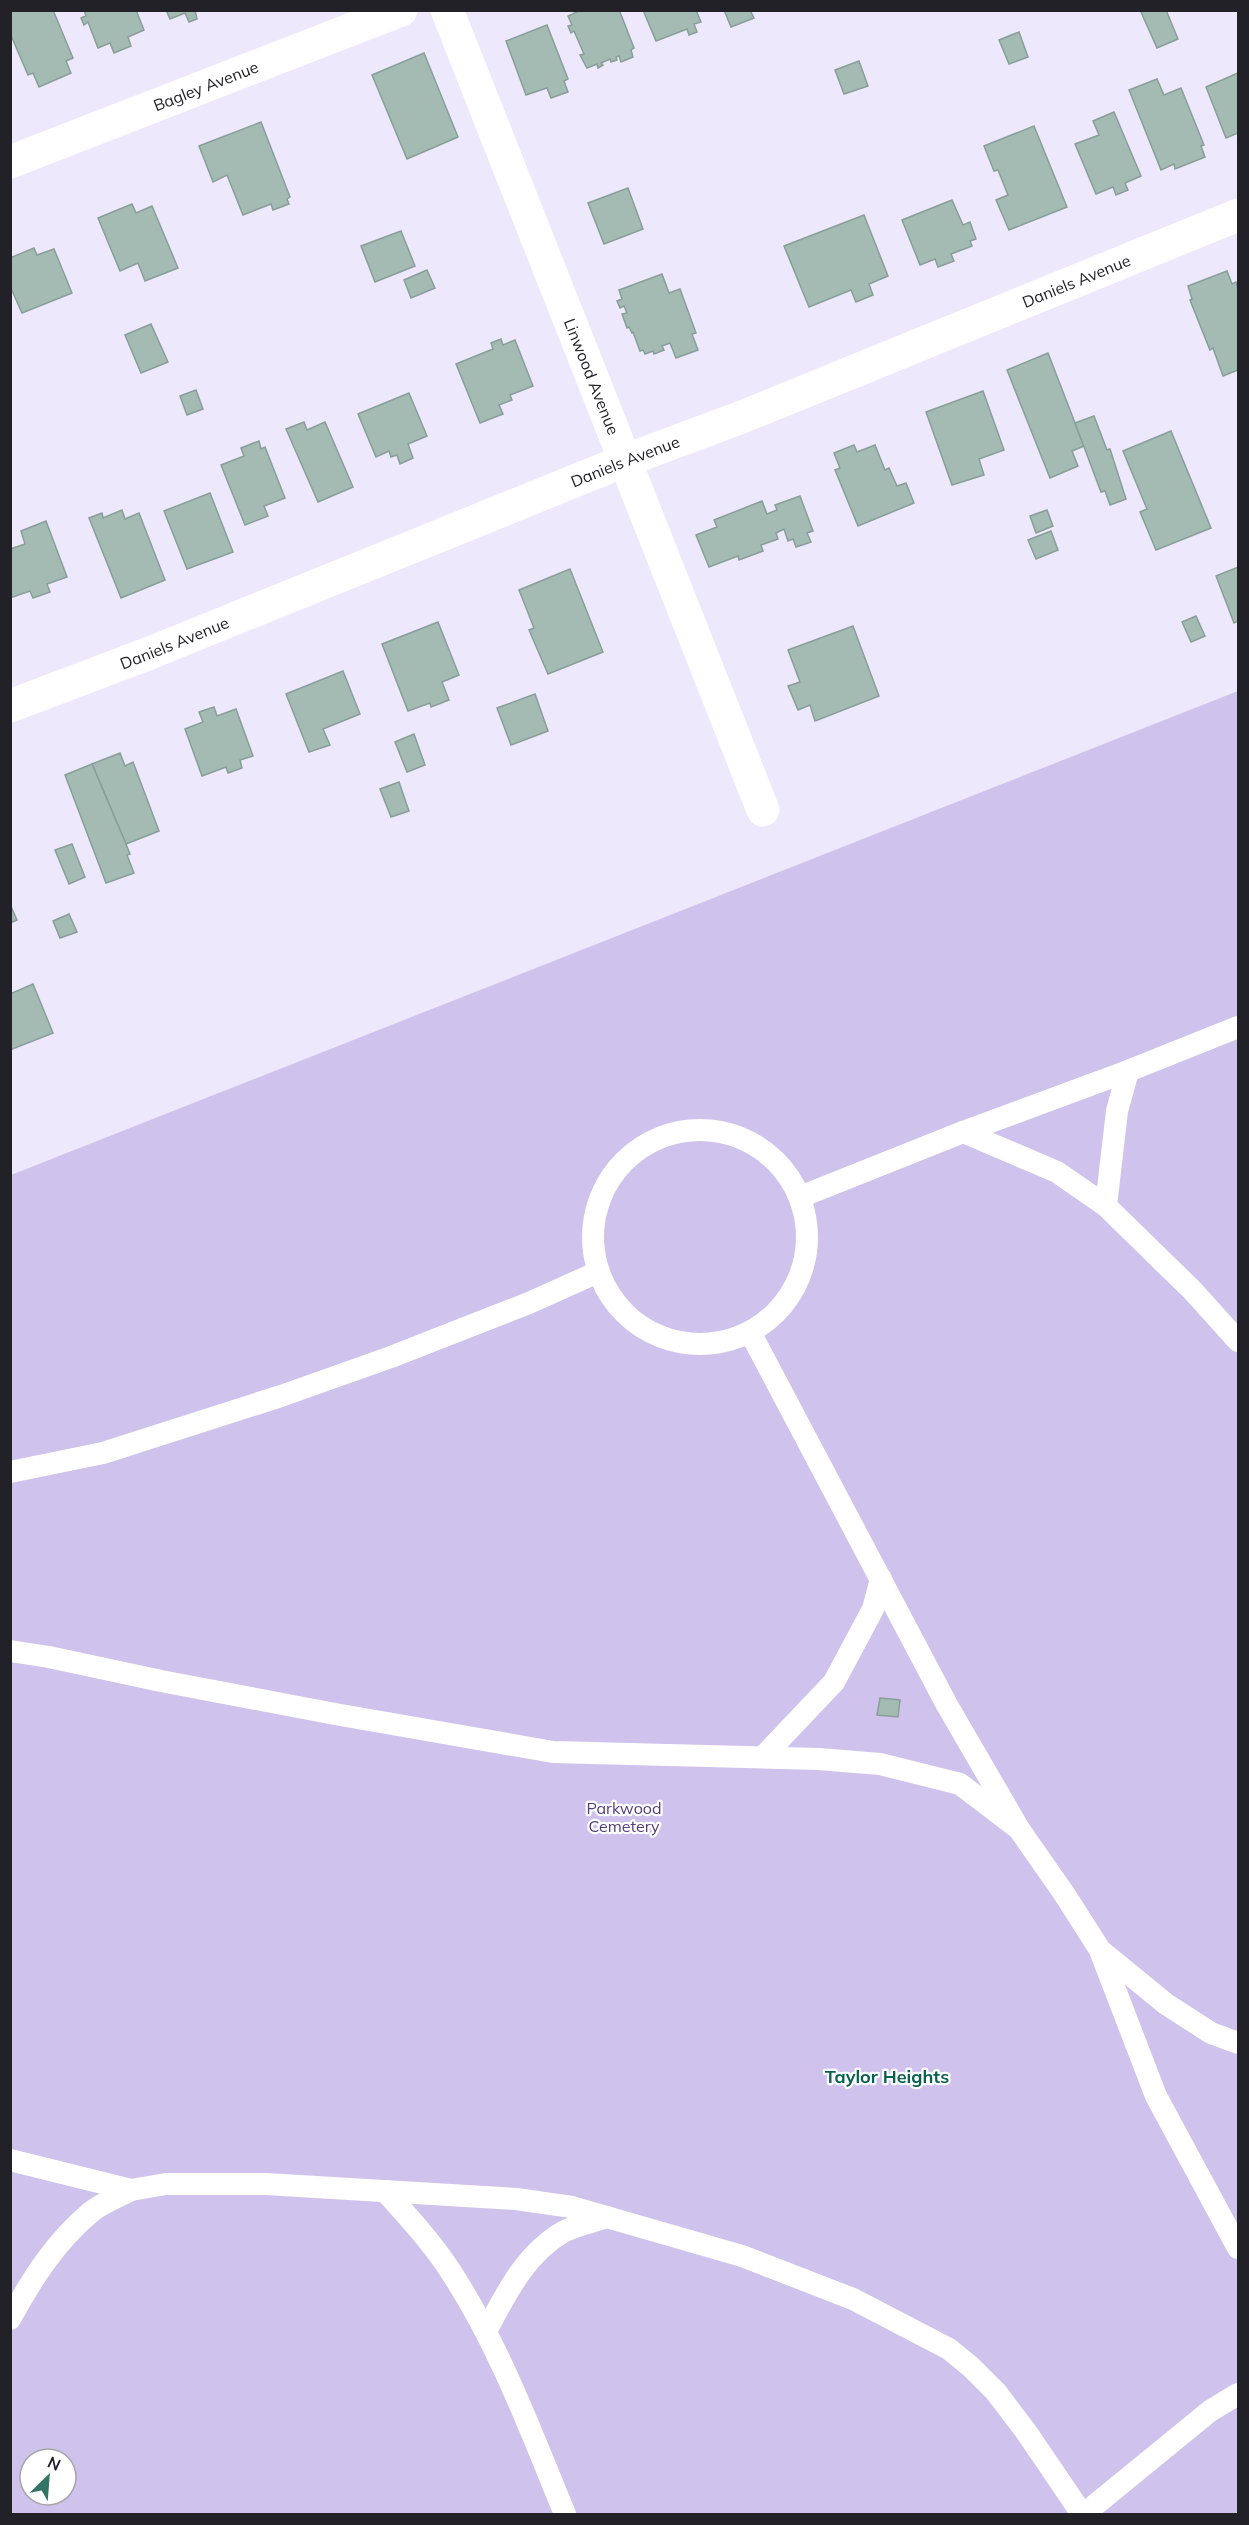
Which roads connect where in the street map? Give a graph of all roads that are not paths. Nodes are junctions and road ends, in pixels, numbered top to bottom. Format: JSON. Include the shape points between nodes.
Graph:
{"nodes":[{"id":1,"x":401,"y":10,"type":"edge"},
{"id":2,"x":447,"y":10,"type":"edge"},
{"id":3,"x":10,"y":162,"type":"edge"},
{"id":4,"x":1239,"y":216,"type":"edge"},
{"id":5,"x":624,"y":461,"type":"junction"},
{"id":6,"x":10,"y":706,"type":"edge"},
{"id":7,"x":763,"y":810,"type":"dead end"},
{"id":8,"x":1239,"y":1027,"type":"edge"},
{"id":9,"x":1128,"y":1071,"type":"junction"},
{"id":10,"x":963,"y":1132,"type":"junction"},
{"id":11,"x":800,"y":1197,"type":"junction"},
{"id":12,"x":1106,"y":1206,"type":"junction"},
{"id":13,"x":598,"y":1272,"type":"junction"},
{"id":14,"x":750,"y":1332,"type":"junction"},
{"id":15,"x":1239,"y":1341,"type":"edge"},
{"id":16,"x":10,"y":1472,"type":"edge"},
{"id":17,"x":881,"y":1579,"type":"junction"},
{"id":18,"x":10,"y":1651,"type":"edge"},
{"id":19,"x":763,"y":1757,"type":"junction"},
{"id":20,"x":1019,"y":1829,"type":"junction"},
{"id":21,"x":1100,"y":1950,"type":"junction"},
{"id":22,"x":1239,"y":2043,"type":"edge"},
{"id":23,"x":10,"y":2160,"type":"edge"},
{"id":24,"x":131,"y":2190,"type":"junction"},
{"id":25,"x":385,"y":2191,"type":"junction"},
{"id":26,"x":607,"y":2217,"type":"junction"},
{"id":27,"x":1239,"y":2248,"type":"edge"},
{"id":28,"x":10,"y":2319,"type":"edge"},
{"id":29,"x":486,"y":2331,"type":"junction"},
{"id":30,"x":1239,"y":2394,"type":"edge"},
{"id":31,"x":565,"y":2514,"type":"edge"},
{"id":32,"x":1083,"y":2514,"type":"edge"}],
"edges":[{"from":1,"to":3,"type":"street","name":"Bagley Avenue"},
{"from":2,"to":5,"type":"street","name":"Linwood Avenue"},
{"from":4,"to":5,"type":"street","name":"Daniels Avenue"},
{"from":5,"to":6,"type":"street","name":"Daniels Avenue"},
{"from":5,"to":7,"type":"street","name":"Linwood Avenue"},
{"from":8,"to":9,"type":"lane"},
{"from":9,"to":10,"type":"lane"},
{"from":9,"to":12,"type":"lane","via":[[1117,1112]]},
{"from":10,"to":11,"type":"lane"},
{"from":10,"to":12,"type":"lane","via":[[1057,1172]]},
{"from":11,"to":13,"type":"lane","via":[[783,1168],[758,1146],[727,1132],[694,1129],[662,1136],[633,1152],[610,1176],[596,1206],[592,1239]]},
{"from":11,"to":14,"type":"lane","via":[[807,1221],[807,1248],[801,1274],[772,1317]]},
{"from":12,"to":15,"type":"lane"},
{"from":13,"to":14,"type":"lane","via":[[612,1299],[633,1321],[660,1336],[690,1344],[721,1342]]},
{"from":13,"to":16,"type":"lane","via":[[402,1353],[281,1396],[103,1452]]},
{"from":14,"to":17,"type":"lane"},
{"from":17,"to":19,"type":"lane","via":[[873,1609],[834,1682]]},
{"from":17,"to":20,"type":"lane","via":[[947,1705]]},
{"from":18,"to":19,"type":"lane","via":[[553,1752]]},
{"from":19,"to":20,"type":"lane","via":[[880,1764],[960,1784]]},
{"from":20,"to":21,"type":"lane"},
{"from":21,"to":22,"type":"lane","via":[[1166,2004],[1211,2032]]},
{"from":21,"to":27,"type":"lane","via":[[1156,2096]]},
{"from":23,"to":24,"type":"lane"},
{"from":24,"to":25,"type":"lane","via":[[166,2184],[266,2184]]},
{"from":24,"to":28,"type":"lane","via":[[92,2211],[65,2237],[36,2272]]},
{"from":25,"to":26,"type":"lane","via":[[516,2199],[572,2207]]},
{"from":25,"to":29,"type":"lane","via":[[450,2270]]},
{"from":26,"to":29,"type":"lane","via":[[565,2231],[541,2247],[509,2287]]},
{"from":26,"to":32,"type":"lane","via":[[753,2260],[853,2299],[949,2349],[996,2392]]},
{"from":29,"to":31,"type":"lane"},
{"from":30,"to":32,"type":"lane","via":[[1210,2411]]}]}
